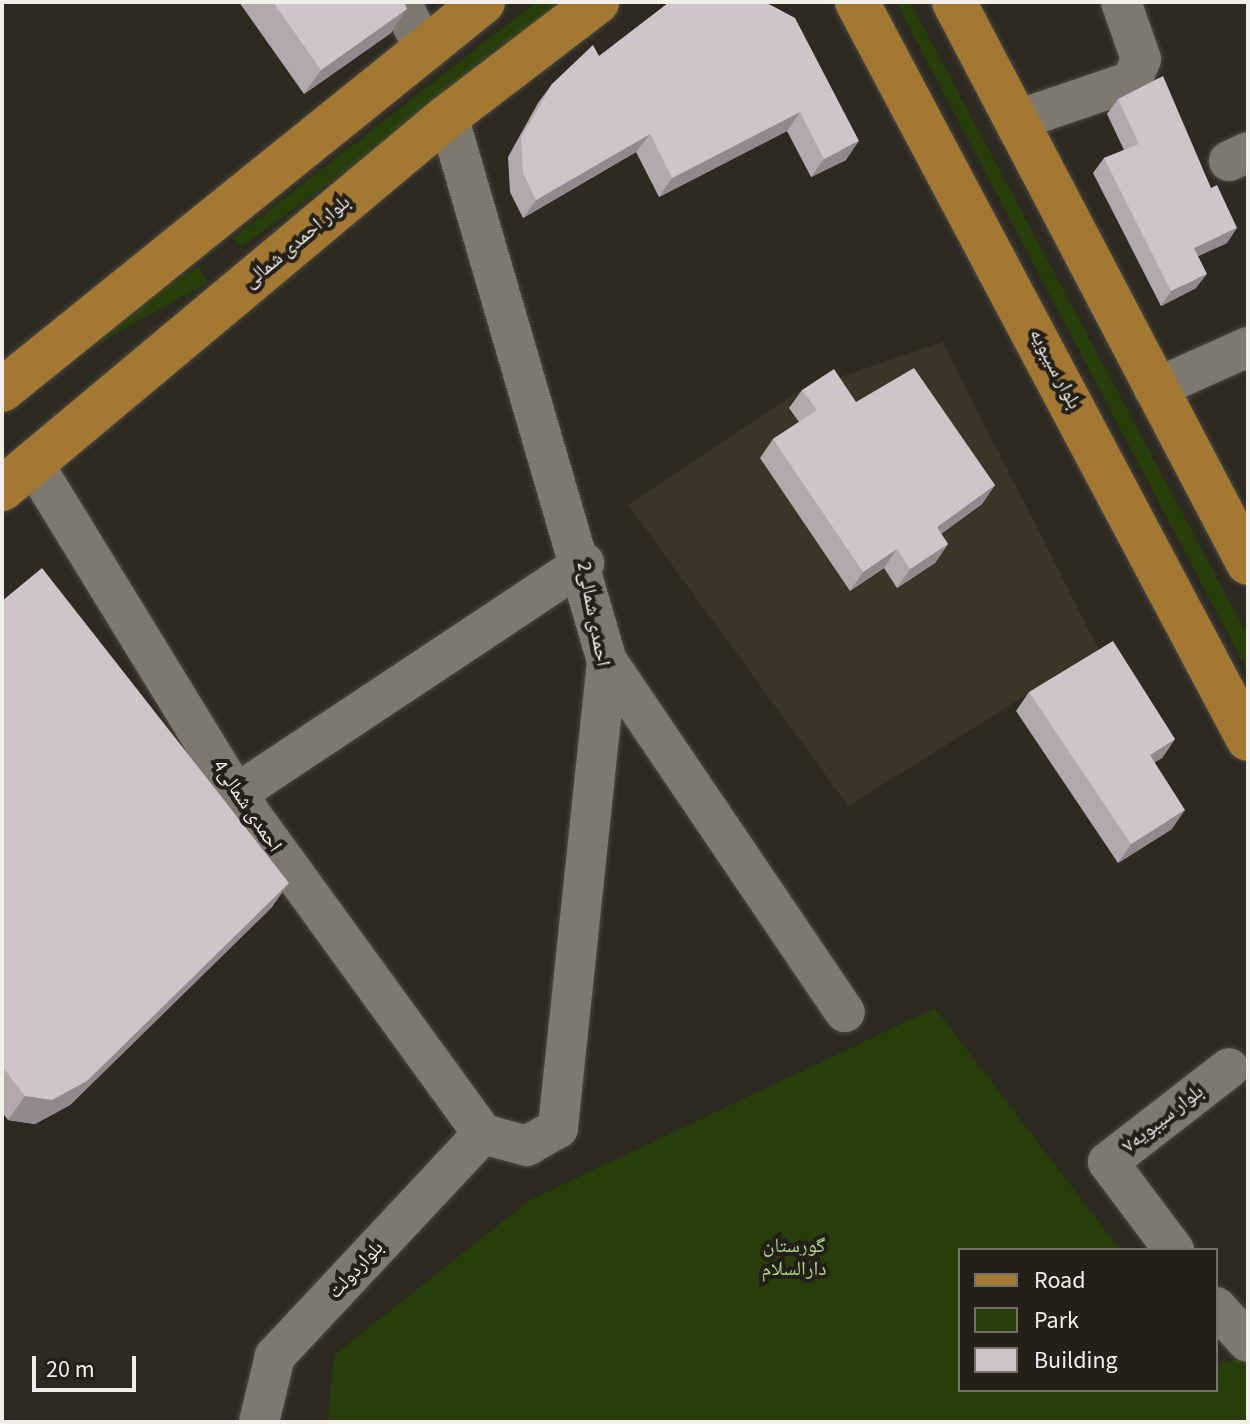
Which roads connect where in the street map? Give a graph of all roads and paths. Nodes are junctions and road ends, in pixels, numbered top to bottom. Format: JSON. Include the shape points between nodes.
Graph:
{"nodes":[{"id":1,"x":401,"y":2,"type":"edge"},
{"id":2,"x":483,"y":2,"type":"edge"},
{"id":3,"x":597,"y":2,"type":"edge"},
{"id":4,"x":1121,"y":2,"type":"edge"},
{"id":5,"x":856,"y":5,"type":"edge"},
{"id":6,"x":958,"y":6,"type":"edge"},
{"id":7,"x":425,"y":51,"type":"junction"},
{"id":8,"x":448,"y":116,"type":"junction"},
{"id":9,"x":1015,"y":121,"type":"junction"},
{"id":10,"x":1248,"y":347,"type":"edge"},
{"id":11,"x":1154,"y":389,"type":"junction"},
{"id":12,"x":2,"y":390,"type":"edge"},
{"id":13,"x":18,"y":476,"type":"edge"},
{"id":14,"x":584,"y":563,"type":"junction"},
{"id":15,"x":1248,"y":563,"type":"edge"},
{"id":16,"x":607,"y":661,"type":"junction"},
{"id":17,"x":1248,"y":739,"type":"edge"},
{"id":18,"x":236,"y":794,"type":"junction"},
{"id":19,"x":845,"y":1012,"type":"dead end"},
{"id":20,"x":1229,"y":1068,"type":"dead end"},
{"id":21,"x":483,"y":1134,"type":"junction"},
{"id":22,"x":1172,"y":1248,"type":"edge"},
{"id":23,"x":1218,"y":1309,"type":"edge"},
{"id":24,"x":1248,"y":1342,"type":"edge"},
{"id":25,"x":259,"y":1422,"type":"edge"}],
"edges":[{"from":1,"to":7,"type":"street"},
{"from":2,"to":7,"type":"main road"},
{"from":3,"to":8,"type":"main road","name":"بلوار احمدی شمالی"},
{"from":4,"to":9,"type":"street","via":[[1141,59],[1132,81]]},
{"from":5,"to":17,"type":"main road","name":"بلوار سیبویه"},
{"from":6,"to":9,"type":"main road"},
{"from":7,"to":12,"type":"main road"},
{"from":8,"to":13,"type":"main road","name":"بلوار احمدی شمالی"},
{"from":8,"to":14,"type":"street","name":"2احمدی شمالی"},
{"from":9,"to":11,"type":"main road"},
{"from":10,"to":11,"type":"street"},
{"from":11,"to":15,"type":"main road"},
{"from":13,"to":18,"type":"street","name":"4احمدی شمالی"},
{"from":14,"to":16,"type":"street","name":"2احمدی شمالی"},
{"from":14,"to":18,"type":"street"},
{"from":16,"to":19,"type":"street"},
{"from":16,"to":21,"type":"street","name":"2احمدی شمالی","via":[[558,1128],[527,1146]]},
{"from":18,"to":21,"type":"street","name":"4احمدی شمالی"},
{"from":20,"to":22,"type":"street","name":"بلوار سیبویه۷","via":[[1108,1162]]},
{"from":21,"to":25,"type":"street","name":"بلواردولت","via":[[275,1356]]},
{"from":23,"to":24,"type":"street"}]}
